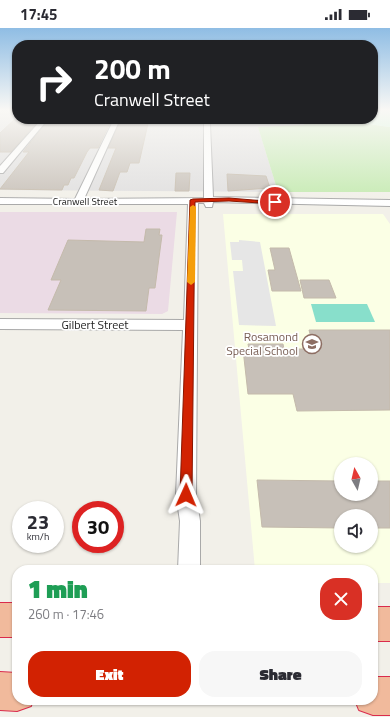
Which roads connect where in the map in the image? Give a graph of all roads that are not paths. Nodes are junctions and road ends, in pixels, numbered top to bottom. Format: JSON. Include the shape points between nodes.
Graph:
{"nodes":[{"id":1,"x":25,"y":142,"type":"edge"},
{"id":2,"x":106,"y":142,"type":"edge"},
{"id":3,"x":207,"y":142,"type":"edge"},
{"id":4,"x":0,"y":171,"type":"edge"},
{"id":5,"x":0,"y":201,"type":"edge"},
{"id":6,"x":78,"y":202,"type":"junction"},
{"id":7,"x":193,"y":202,"type":"junction"},
{"id":8,"x":209,"y":202,"type":"junction"},
{"id":9,"x":390,"y":203,"type":"edge"},
{"id":10,"x":0,"y":324,"type":"edge"},
{"id":11,"x":190,"y":325,"type":"junction"},
{"id":12,"x":189,"y":565,"type":"edge"},
{"id":13,"x":0,"y":620,"type":"edge"},
{"id":14,"x":12,"y":620,"type":"edge"},
{"id":15,"x":378,"y":624,"type":"edge"},
{"id":16,"x":390,"y":624,"type":"edge"},
{"id":17,"x":0,"y":691,"type":"edge"},
{"id":18,"x":12,"y":692,"type":"edge"},
{"id":19,"x":378,"y":696,"type":"edge"},
{"id":20,"x":390,"y":696,"type":"edge"}],
"edges":[{"from":1,"to":4,"type":"street"},
{"from":2,"to":6,"type":"street"},
{"from":3,"to":8,"type":"street"},
{"from":5,"to":6,"type":"street","name":"Cranwell Street"},
{"from":6,"to":7,"type":"street","name":"Cranwell Street"},
{"from":7,"to":8,"type":"street","name":"Cranwell Street"},
{"from":7,"to":11,"type":"street"},
{"from":8,"to":9,"type":"street","name":"Cranwell Street"},
{"from":10,"to":11,"type":"street","name":"Gilbert Street"},
{"from":11,"to":12,"type":"street","via":[[186,495],[190,521]]},
{"from":13,"to":14,"type":"highway"},
{"from":15,"to":16,"type":"highway"},
{"from":17,"to":18,"type":"highway"},
{"from":19,"to":20,"type":"highway"}]}
